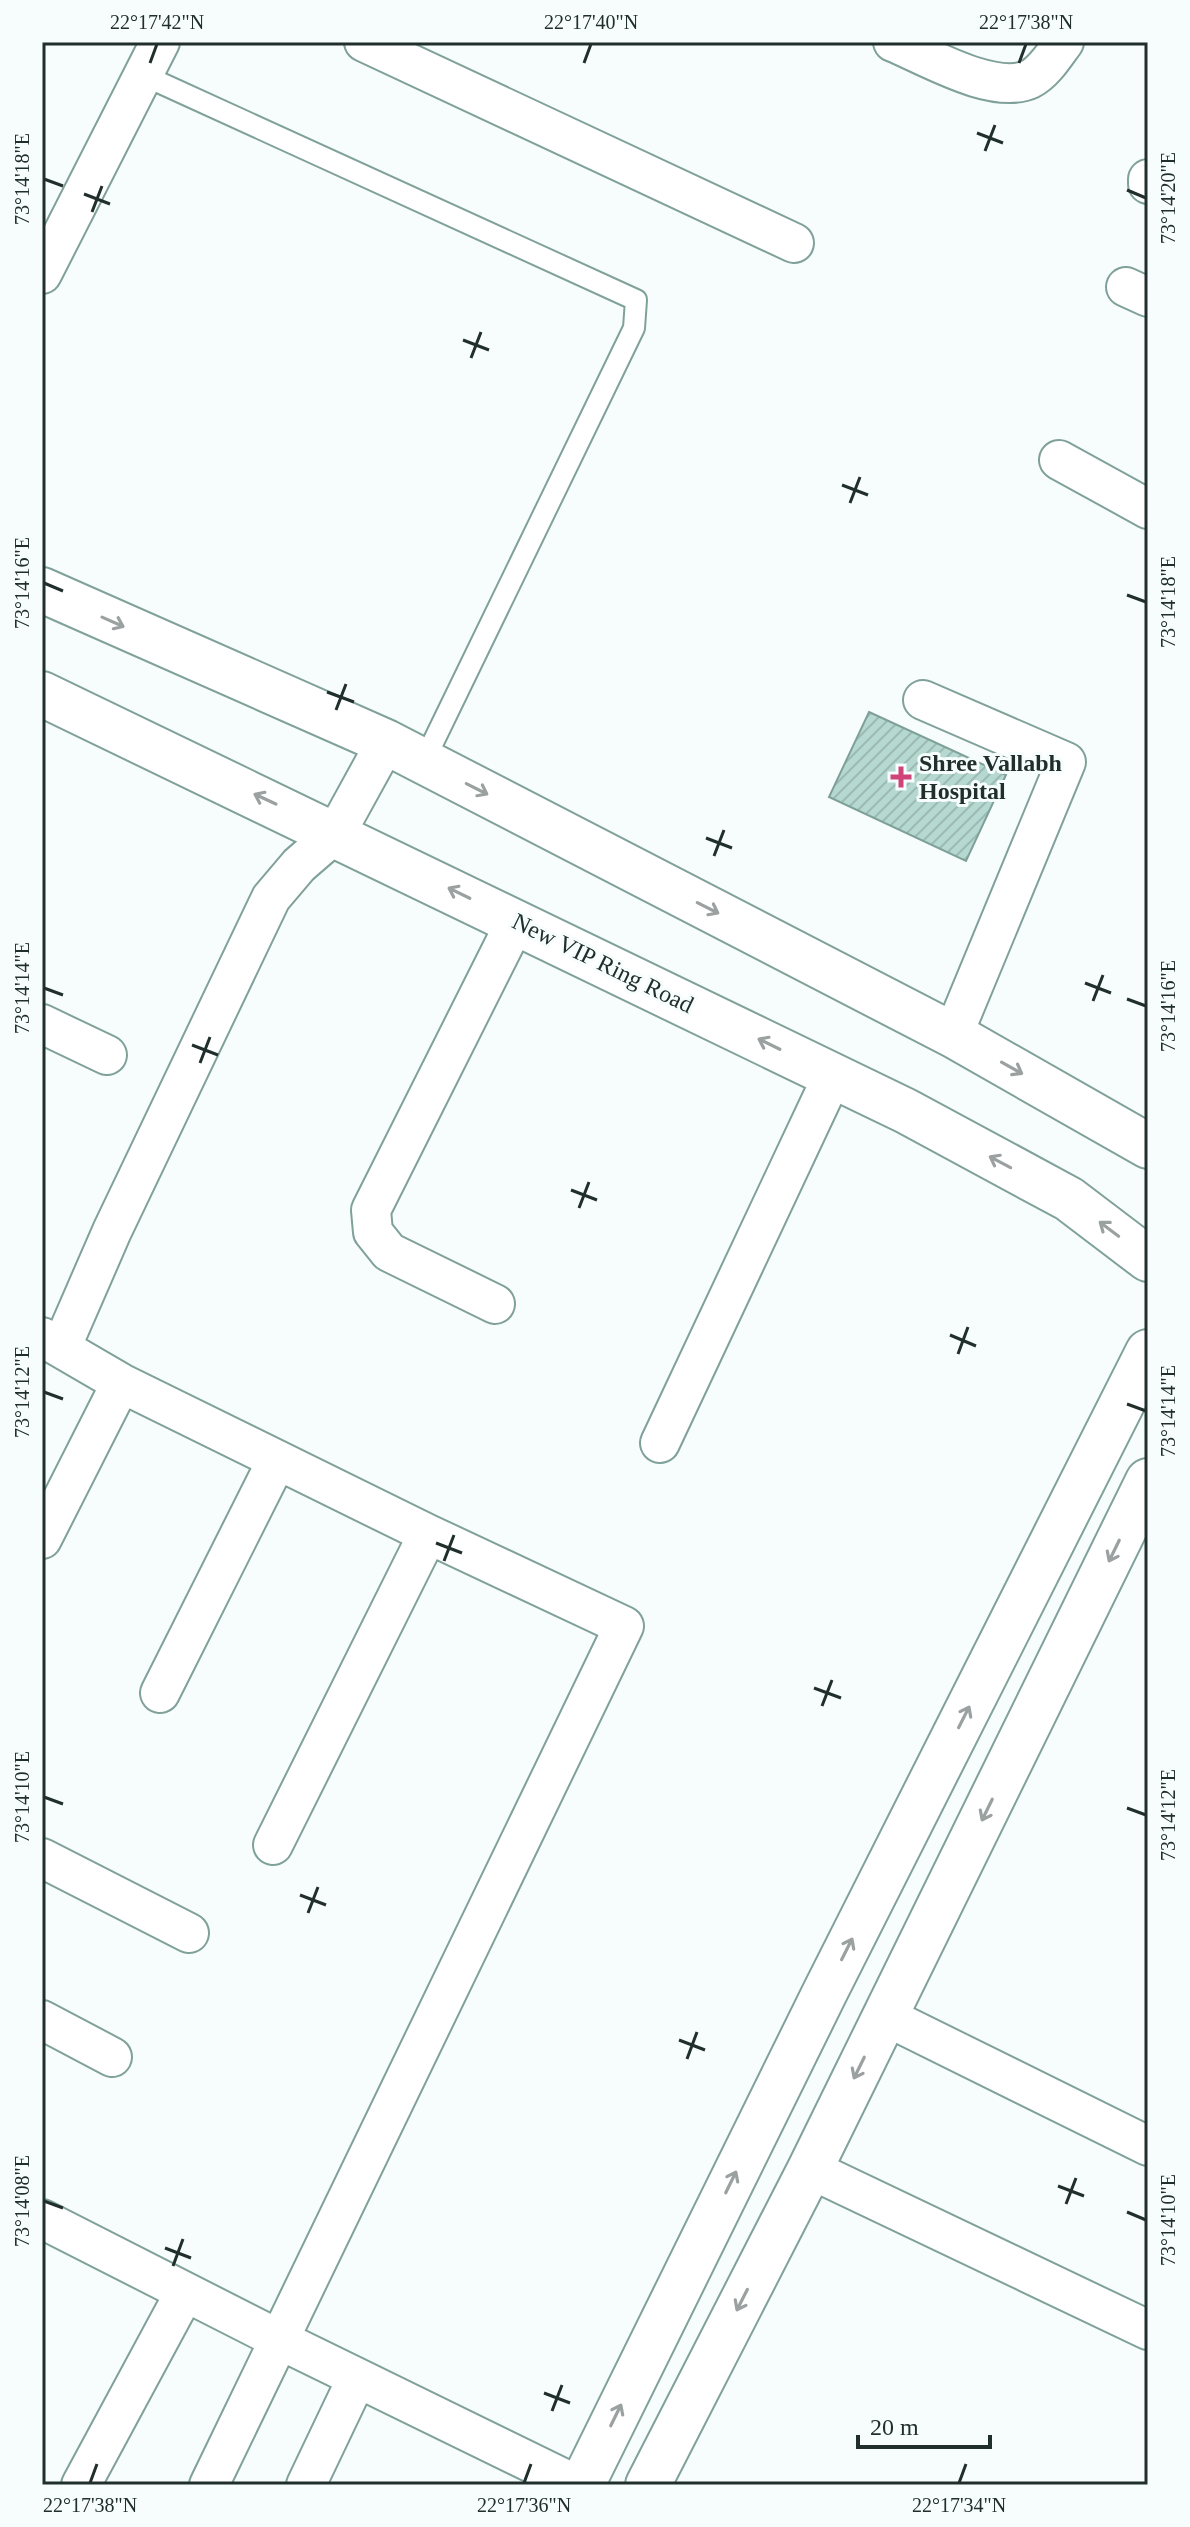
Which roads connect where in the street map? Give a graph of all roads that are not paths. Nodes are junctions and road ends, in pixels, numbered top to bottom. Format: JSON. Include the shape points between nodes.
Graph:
{"nodes":[{"id":1,"x":364,"y":42,"type":"edge"},
{"id":2,"x":893,"y":42,"type":"edge"},
{"id":3,"x":1064,"y":42,"type":"edge"},
{"id":4,"x":152,"y":58,"type":"edge"},
{"id":5,"x":794,"y":243,"type":"dead end"},
{"id":6,"x":42,"y":274,"type":"edge"},
{"id":7,"x":1059,"y":460,"type":"dead end"},
{"id":8,"x":1148,"y":509,"type":"edge"},
{"id":9,"x":42,"y":590,"type":"edge"},
{"id":10,"x":42,"y":694,"type":"edge"},
{"id":11,"x":923,"y":700,"type":"dead end"},
{"id":12,"x":405,"y":751,"type":"junction"},
{"id":13,"x":336,"y":833,"type":"junction"},
{"id":14,"x":516,"y":921,"type":"junction"},
{"id":15,"x":42,"y":1024,"type":"edge"},
{"id":16,"x":953,"y":1035,"type":"junction"},
{"id":17,"x":107,"y":1055,"type":"dead end"},
{"id":18,"x":833,"y":1075,"type":"junction"},
{"id":19,"x":1148,"y":1146,"type":"edge"},
{"id":20,"x":1148,"y":1259,"type":"edge"},
{"id":21,"x":495,"y":1304,"type":"dead end"},
{"id":22,"x":52,"y":1341,"type":"edge"},
{"id":23,"x":1148,"y":1352,"type":"edge"},
{"id":24,"x":121,"y":1383,"type":"junction"},
{"id":25,"x":660,"y":1443,"type":"dead end"},
{"id":26,"x":277,"y":1460,"type":"junction"},
{"id":27,"x":1148,"y":1481,"type":"edge"},
{"id":28,"x":428,"y":1534,"type":"junction"},
{"id":29,"x":42,"y":1539,"type":"edge"},
{"id":30,"x":160,"y":1693,"type":"dead end"},
{"id":31,"x":273,"y":1845,"type":"dead end"},
{"id":32,"x":42,"y":1858,"type":"edge"},
{"id":33,"x":189,"y":1933,"type":"dead end"},
{"id":34,"x":885,"y":2016,"type":"junction"},
{"id":35,"x":42,"y":2020,"type":"edge"},
{"id":36,"x":112,"y":2057,"type":"dead end"},
{"id":37,"x":1148,"y":2146,"type":"edge"},
{"id":38,"x":810,"y":2169,"type":"junction"},
{"id":39,"x":42,"y":2219,"type":"edge"},
{"id":40,"x":185,"y":2292,"type":"junction"},
{"id":41,"x":1148,"y":2330,"type":"edge"},
{"id":42,"x":278,"y":2339,"type":"junction"},
{"id":43,"x":357,"y":2378,"type":"junction"},
{"id":44,"x":81,"y":2485,"type":"edge"},
{"id":45,"x":209,"y":2485,"type":"edge"},
{"id":46,"x":306,"y":2485,"type":"edge"},
{"id":47,"x":579,"y":2485,"type":"edge"},
{"id":48,"x":648,"y":2485,"type":"edge"}],
"edges":[{"from":1,"to":5,"type":"street"},
{"from":2,"to":3,"type":"street","via":[[989,82],[1010,84],[1031,78]]},
{"from":4,"to":6,"type":"street"},
{"from":4,"to":12,"type":"lane","via":[[636,300],[634,328]]},
{"from":7,"to":8,"type":"street"},
{"from":9,"to":12,"type":"main road","one_way":true},
{"from":13,"to":10,"type":"main road","name":"New VIP Ring Road","one_way":true},
{"from":11,"to":16,"type":"street","via":[[1066,762]]},
{"from":12,"to":13,"type":"street"},
{"from":12,"to":16,"type":"main road","one_way":true},
{"from":14,"to":13,"type":"main road","name":"New VIP Ring Road","one_way":true},
{"from":13,"to":22,"type":"street","via":[[271,898],[112,1231]]},
{"from":18,"to":14,"type":"main road","name":"New VIP Ring Road","one_way":true},
{"from":14,"to":21,"type":"street","via":[[371,1210],[373,1232],[389,1252]]},
{"from":15,"to":17,"type":"street"},
{"from":16,"to":19,"type":"main road","one_way":true},
{"from":20,"to":18,"type":"main road","name":"New VIP Ring Road","one_way":true,"via":[[1069,1199]]},
{"from":18,"to":25,"type":"street"},
{"from":22,"to":24,"type":"street"},
{"from":47,"to":23,"type":"main road","one_way":true},
{"from":24,"to":26,"type":"street"},
{"from":24,"to":29,"type":"street"},
{"from":26,"to":28,"type":"street"},
{"from":26,"to":30,"type":"street"},
{"from":27,"to":34,"type":"main road","one_way":true},
{"from":28,"to":31,"type":"street"},
{"from":28,"to":42,"type":"street","via":[[624,1626]]},
{"from":32,"to":33,"type":"street"},
{"from":34,"to":37,"type":"street"},
{"from":34,"to":38,"type":"main road","one_way":true},
{"from":35,"to":36,"type":"street"},
{"from":38,"to":41,"type":"street"},
{"from":38,"to":48,"type":"main road","one_way":true},
{"from":39,"to":40,"type":"street"},
{"from":40,"to":42,"type":"street"},
{"from":40,"to":44,"type":"street"},
{"from":42,"to":43,"type":"street"},
{"from":42,"to":45,"type":"street"},
{"from":43,"to":46,"type":"street"},
{"from":43,"to":47,"type":"street"}]}
